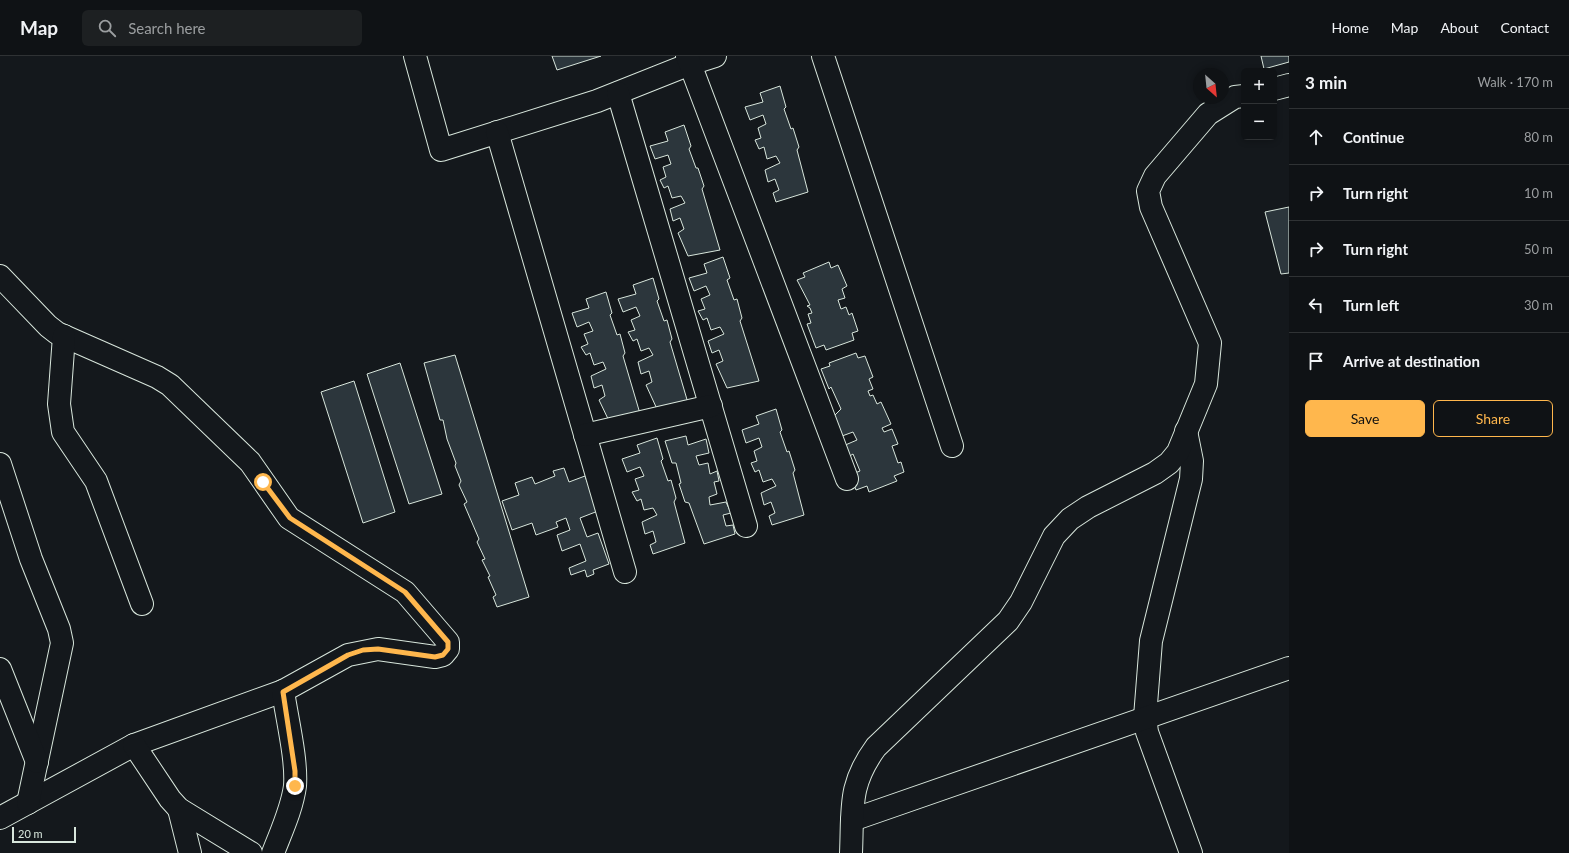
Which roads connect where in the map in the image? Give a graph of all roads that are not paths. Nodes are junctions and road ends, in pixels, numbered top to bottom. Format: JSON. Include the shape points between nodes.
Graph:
{"nodes":[{"id":1,"x":415,"y":56,"type":"edge"},
{"id":2,"x":715,"y":56,"type":"edge"},
{"id":3,"x":823,"y":56,"type":"edge"},
{"id":4,"x":688,"y":60,"type":"edge"},
{"id":5,"x":1289,"y":85,"type":"edge"},
{"id":6,"x":1277,"y":88,"type":"edge"},
{"id":7,"x":618,"y":92,"type":"junction"},
{"id":8,"x":1241,"y":97,"type":"edge"},
{"id":9,"x":497,"y":132,"type":"junction"},
{"id":10,"x":0,"y":276,"type":"edge"},
{"id":11,"x":64,"y":336,"type":"junction"},
{"id":12,"x":711,"y":406,"type":"junction"},
{"id":13,"x":1186,"y":431,"type":"junction"},
{"id":14,"x":585,"y":435,"type":"junction"},
{"id":15,"x":952,"y":446,"type":"dead end"},
{"id":16,"x":0,"y":464,"type":"edge"},
{"id":17,"x":847,"y":479,"type":"dead end"},
{"id":18,"x":746,"y":526,"type":"dead end"},
{"id":19,"x":625,"y":572,"type":"dead end"},
{"id":20,"x":142,"y":604,"type":"dead end"},
{"id":21,"x":0,"y":668,"type":"edge"},
{"id":22,"x":1289,"y":668,"type":"edge"},
{"id":23,"x":283,"y":692,"type":"junction"},
{"id":24,"x":1145,"y":717,"type":"junction"},
{"id":25,"x":134,"y":745,"type":"junction"},
{"id":26,"x":37,"y":762,"type":"junction"},
{"id":27,"x":28,"y":803,"type":"junction"},
{"id":28,"x":179,"y":809,"type":"junction"},
{"id":29,"x":0,"y":818,"type":"edge"},
{"id":30,"x":852,"y":820,"type":"junction"},
{"id":31,"x":190,"y":853,"type":"edge"},
{"id":32,"x":251,"y":853,"type":"edge"},
{"id":33,"x":273,"y":853,"type":"edge"},
{"id":34,"x":851,"y":853,"type":"edge"},
{"id":35,"x":1191,"y":853,"type":"edge"}],
"edges":[{"from":1,"to":9,"type":"street","via":[[441,150]]},
{"from":2,"to":4,"type":"street"},
{"from":3,"to":15,"type":"street"},
{"from":4,"to":7,"type":"street"},
{"from":4,"to":17,"type":"street"},
{"from":5,"to":6,"type":"street"},
{"from":7,"to":9,"type":"street"},
{"from":7,"to":12,"type":"street"},
{"from":8,"to":13,"type":"street","via":[[1208,114],[1154,176],[1148,191],[1151,207],[1210,343],[1206,384]]},
{"from":9,"to":14,"type":"street"},
{"from":10,"to":11,"type":"street","via":[[48,326]]},
{"from":11,"to":20,"type":"street","via":[[59,404],[63,432],[96,481]]},
{"from":11,"to":23,"type":"street","via":[[157,377],[175,390],[250,462],[290,518],[405,592],[448,642],[446,652],[435,657],[378,649],[348,655]]},
{"from":12,"to":14,"type":"street"},
{"from":12,"to":18,"type":"street"},
{"from":13,"to":24,"type":"street","via":[[1192,461],[1191,479],[1151,640]]},
{"from":13,"to":30,"type":"street","via":[[1178,452],[1169,463],[1155,473],[1088,507],[1070,519],[1054,536],[1021,602],[1008,621],[876,747],[864,763],[854,792]]},
{"from":14,"to":19,"type":"street"},
{"from":16,"to":26,"type":"street","via":[[62,643]]},
{"from":21,"to":26,"type":"street"},
{"from":22,"to":24,"type":"street"},
{"from":23,"to":25,"type":"street"},
{"from":23,"to":33,"type":"street","via":[[295,786]]},
{"from":24,"to":30,"type":"street"},
{"from":24,"to":35,"type":"street","via":[[1147,732]]},
{"from":25,"to":27,"type":"street"},
{"from":25,"to":28,"type":"street"},
{"from":26,"to":27,"type":"street"},
{"from":27,"to":29,"type":"street"},
{"from":28,"to":31,"type":"street"},
{"from":28,"to":32,"type":"street"},
{"from":30,"to":34,"type":"street"}]}
